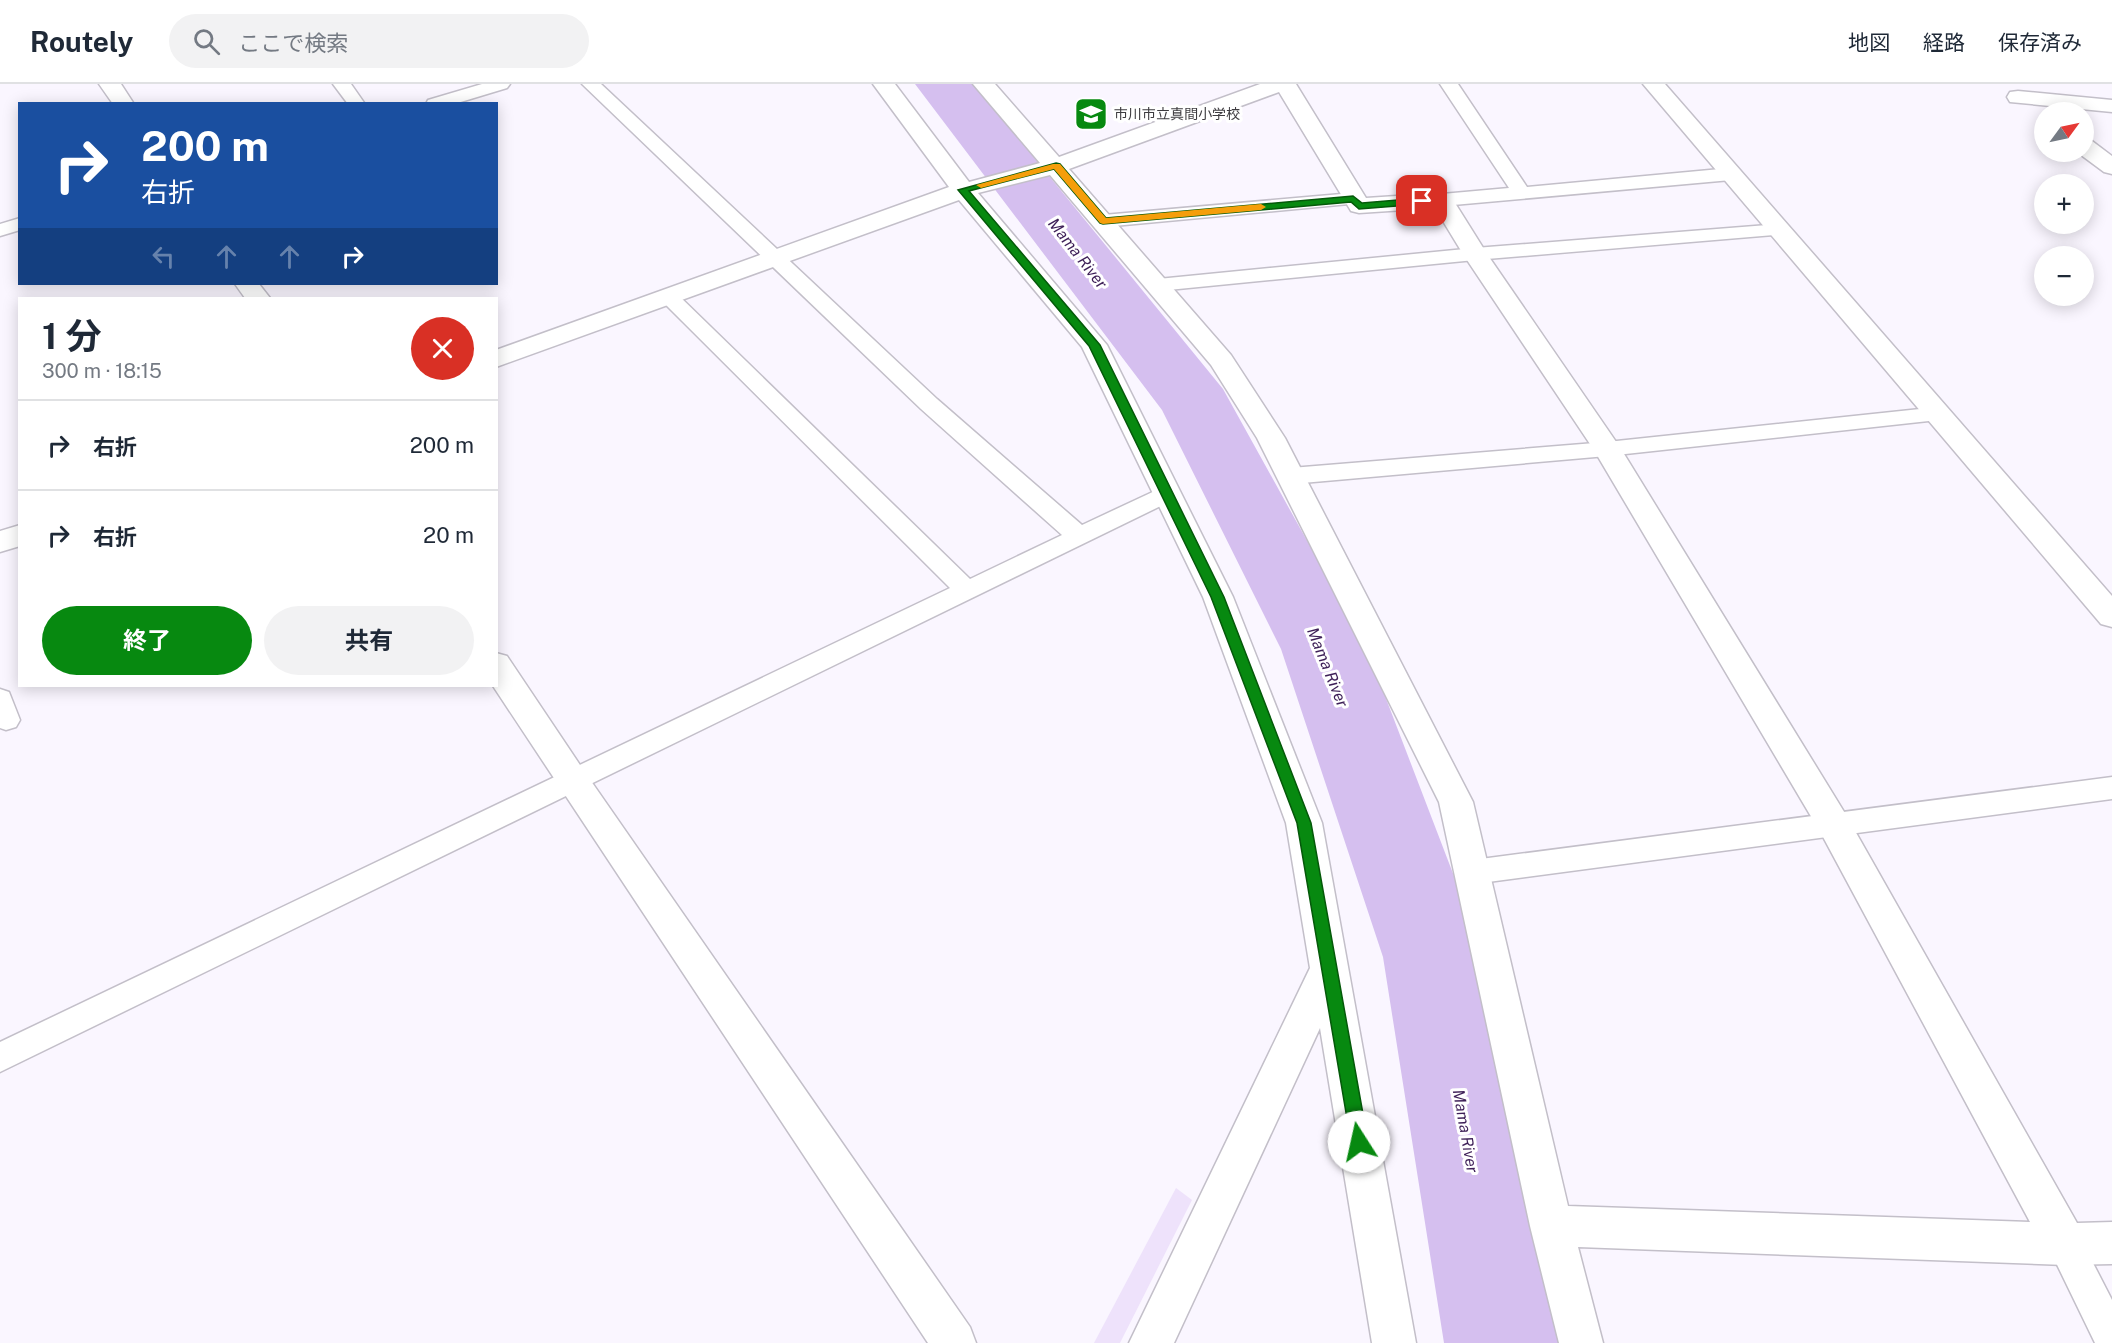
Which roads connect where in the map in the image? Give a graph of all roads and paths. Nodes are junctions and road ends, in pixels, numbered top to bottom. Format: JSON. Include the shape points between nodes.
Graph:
{"nodes":[{"id":1,"x":110,"y":84,"type":"edge"},
{"id":2,"x":342,"y":84,"type":"edge"},
{"id":3,"x":501,"y":84,"type":"edge"},
{"id":4,"x":591,"y":84,"type":"edge"},
{"id":5,"x":884,"y":84,"type":"edge"},
{"id":6,"x":984,"y":84,"type":"edge"},
{"id":7,"x":1280,"y":84,"type":"edge"},
{"id":8,"x":1285,"y":84,"type":"edge"},
{"id":9,"x":1449,"y":84,"type":"edge"},
{"id":10,"x":1654,"y":84,"type":"edge"},
{"id":11,"x":2000,"y":84,"type":"edge"},
{"id":12,"x":2018,"y":98,"type":"junction"},
{"id":13,"x":123,"y":102,"type":"edge"},
{"id":14,"x":356,"y":102,"type":"edge"},
{"id":15,"x":441,"y":102,"type":"edge"},
{"id":16,"x":2112,"y":106,"type":"edge"},
{"id":17,"x":2034,"y":110,"type":"edge"},
{"id":18,"x":2094,"y":154,"type":"edge"},
{"id":19,"x":1056,"y":166,"type":"junction"},
{"id":20,"x":2112,"y":167,"type":"edge"},
{"id":21,"x":1731,"y":174,"type":"junction"},
{"id":22,"x":963,"y":190,"type":"junction"},
{"id":23,"x":1521,"y":192,"type":"junction"},
{"id":24,"x":1353,"y":198,"type":"junction"},
{"id":25,"x":1442,"y":200,"type":"junction"},
{"id":26,"x":1103,"y":221,"type":"junction"},
{"id":27,"x":18,"y":226,"type":"edge"},
{"id":28,"x":0,"y":230,"type":"edge"},
{"id":29,"x":1780,"y":230,"type":"junction"},
{"id":30,"x":1475,"y":254,"type":"junction"},
{"id":31,"x":774,"y":259,"type":"junction"},
{"id":32,"x":1158,"y":285,"type":"junction"},
{"id":33,"x":669,"y":297,"type":"junction"},
{"id":34,"x":498,"y":358,"type":"edge"},
{"id":35,"x":1940,"y":414,"type":"junction"},
{"id":36,"x":1607,"y":449,"type":"junction"},
{"id":37,"x":1291,"y":476,"type":"junction"},
{"id":38,"x":1167,"y":494,"type":"junction"},
{"id":39,"x":18,"y":536,"type":"edge"},
{"id":40,"x":1079,"y":536,"type":"junction"},
{"id":41,"x":0,"y":542,"type":"edge"},
{"id":42,"x":967,"y":590,"type":"junction"},
{"id":43,"x":2112,"y":616,"type":"edge"},
{"id":44,"x":498,"y":667,"type":"edge"},
{"id":45,"x":572,"y":780,"type":"junction"},
{"id":46,"x":2112,"y":788,"type":"edge"},
{"id":47,"x":1834,"y":825,"type":"junction"},
{"id":48,"x":1473,"y":872,"type":"junction"},
{"id":49,"x":1329,"y":968,"type":"junction"},
{"id":50,"x":0,"y":1058,"type":"edge"},
{"id":51,"x":1551,"y":1226,"type":"junction"},
{"id":52,"x":2112,"y":1243,"type":"edge"},
{"id":53,"x":2065,"y":1245,"type":"junction"},
{"id":54,"x":2112,"y":1339,"type":"edge"},
{"id":55,"x":954,"y":1343,"type":"edge"},
{"id":56,"x":1151,"y":1343,"type":"edge"},
{"id":57,"x":1394,"y":1343,"type":"edge"},
{"id":58,"x":1581,"y":1343,"type":"edge"}],
"edges":[{"from":1,"to":13,"type":"street"},
{"from":2,"to":14,"type":"lane"},
{"from":3,"to":15,"type":"lane"},
{"from":4,"to":31,"type":"lane"},
{"from":5,"to":22,"type":"street"},
{"from":6,"to":19,"type":"street"},
{"from":7,"to":19,"type":"street"},
{"from":8,"to":24,"type":"street"},
{"from":9,"to":23,"type":"lane"},
{"from":10,"to":21,"type":"street"},
{"from":11,"to":12,"type":"street"},
{"from":12,"to":16,"type":"street"},
{"from":12,"to":17,"type":"street"},
{"from":18,"to":20,"type":"street"},
{"from":19,"to":22,"type":"street"},
{"from":19,"to":26,"type":"street"},
{"from":21,"to":23,"type":"lane"},
{"from":21,"to":29,"type":"street"},
{"from":22,"to":31,"type":"street"},
{"from":22,"to":38,"type":"street","via":[[1094,345]]},
{"from":23,"to":25,"type":"lane"},
{"from":24,"to":25,"type":"street","via":[[1359,206]]},
{"from":24,"to":26,"type":"lane"},
{"from":25,"to":30,"type":"street"},
{"from":26,"to":32,"type":"street"},
{"from":27,"to":28,"type":"lane"},
{"from":29,"to":30,"type":"lane"},
{"from":29,"to":35,"type":"street"},
{"from":30,"to":32,"type":"lane"},
{"from":30,"to":36,"type":"street"},
{"from":31,"to":33,"type":"street"},
{"from":31,"to":40,"type":"lane","via":[[929,405]]},
{"from":32,"to":37,"type":"street","via":[[1222,361]]},
{"from":33,"to":34,"type":"street"},
{"from":33,"to":42,"type":"lane"},
{"from":35,"to":36,"type":"lane"},
{"from":35,"to":43,"type":"street"},
{"from":36,"to":37,"type":"lane"},
{"from":36,"to":47,"type":"street"},
{"from":37,"to":48,"type":"street","via":[[1456,802]]},
{"from":38,"to":40,"type":"lane"},
{"from":38,"to":49,"type":"street","via":[[1218,597],[1304,823]]},
{"from":39,"to":41,"type":"street"},
{"from":40,"to":42,"type":"lane"},
{"from":42,"to":45,"type":"lane"},
{"from":44,"to":45,"type":"street"},
{"from":45,"to":50,"type":"lane"},
{"from":45,"to":55,"type":"street"},
{"from":46,"to":47,"type":"lane"},
{"from":47,"to":48,"type":"lane"},
{"from":47,"to":53,"type":"street"},
{"from":48,"to":51,"type":"street"},
{"from":49,"to":56,"type":"street"},
{"from":49,"to":57,"type":"street"},
{"from":51,"to":53,"type":"street"},
{"from":51,"to":58,"type":"street"},
{"from":52,"to":53,"type":"street"},
{"from":53,"to":54,"type":"lane"}]}
